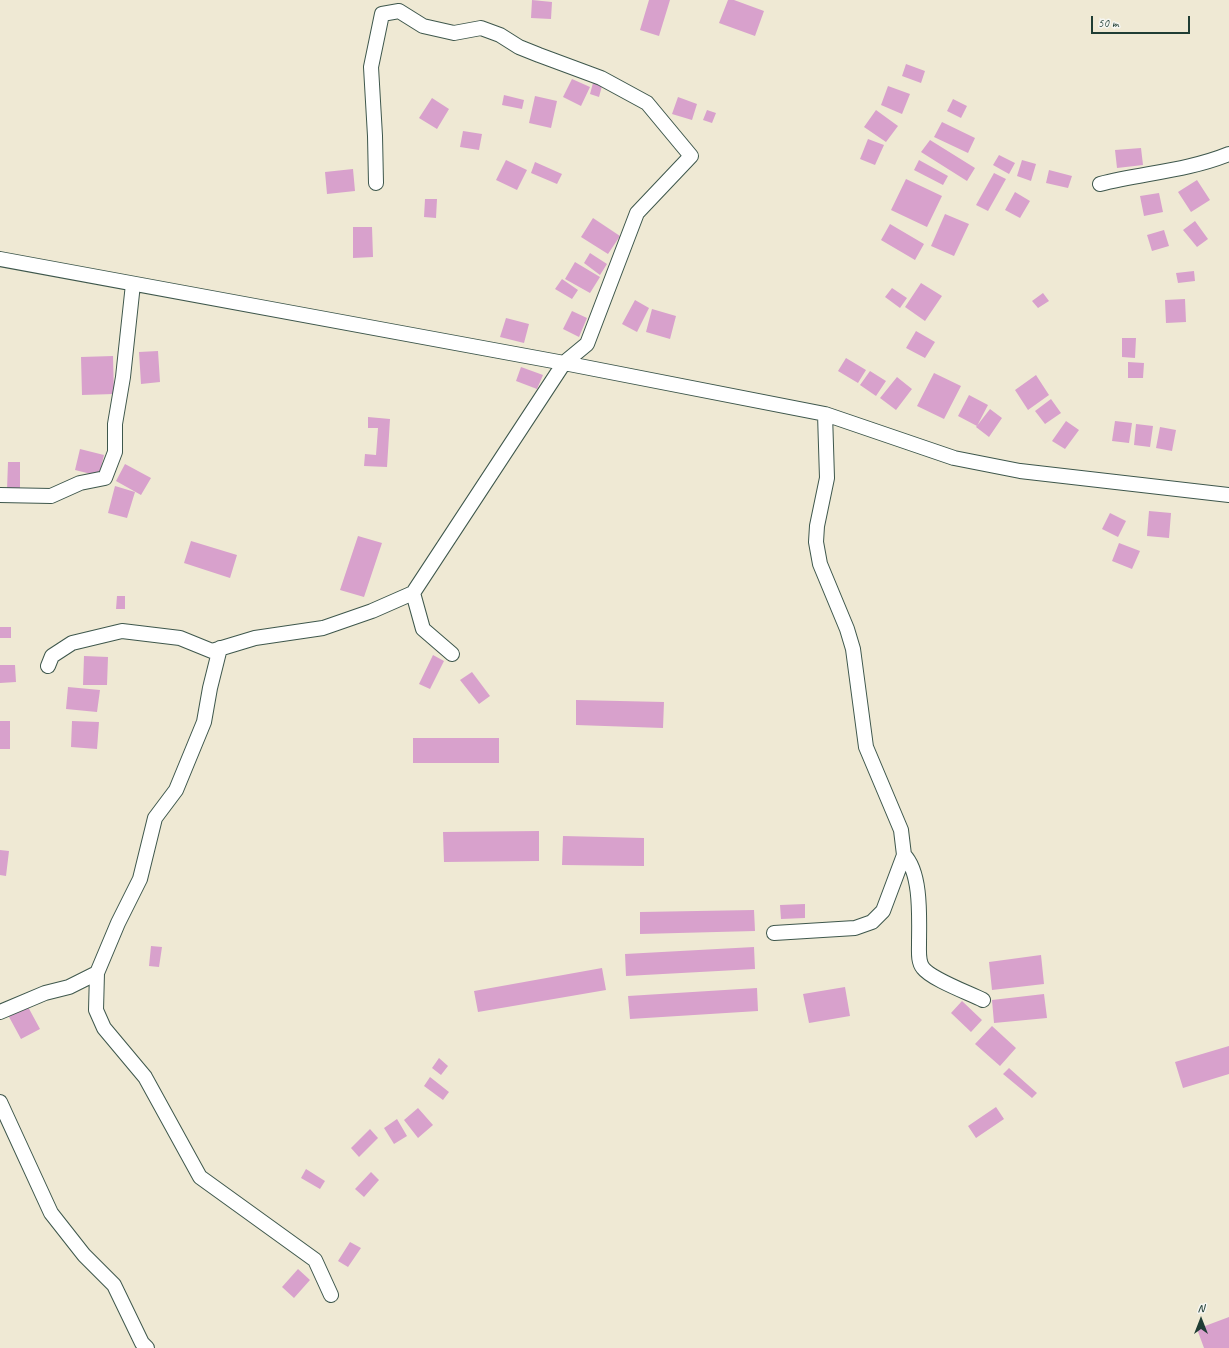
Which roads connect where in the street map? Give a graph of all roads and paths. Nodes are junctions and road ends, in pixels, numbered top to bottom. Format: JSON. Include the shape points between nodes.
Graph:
{"nodes":[{"id":1,"x":1229,"y":154,"type":"edge"},
{"id":2,"x":376,"y":183,"type":"dead end"},
{"id":3,"x":1100,"y":184,"type":"dead end"},
{"id":4,"x":0,"y":259,"type":"edge"},
{"id":5,"x":133,"y":284,"type":"junction"},
{"id":6,"x":564,"y":364,"type":"junction"},
{"id":7,"x":825,"y":414,"type":"junction"},
{"id":8,"x":1229,"y":494,"type":"edge"},
{"id":9,"x":0,"y":495,"type":"edge"},
{"id":10,"x":413,"y":593,"type":"junction"},
{"id":11,"x":220,"y":648,"type":"junction"},
{"id":12,"x":452,"y":654,"type":"dead end"},
{"id":13,"x":48,"y":666,"type":"dead end"},
{"id":14,"x":904,"y":855,"type":"junction"},
{"id":15,"x":774,"y":933,"type":"dead end"},
{"id":16,"x":97,"y":973,"type":"junction"},
{"id":17,"x":983,"y":1000,"type":"dead end"},
{"id":18,"x":0,"y":1012,"type":"edge"},
{"id":19,"x":0,"y":1102,"type":"edge"},
{"id":20,"x":331,"y":1295,"type":"dead end"},
{"id":21,"x":147,"y":1348,"type":"edge"}],
"edges":[{"from":1,"to":3,"type":"street","via":[[1174,171],[1126,177]]},
{"from":2,"to":6,"type":"street","via":[[371,67],[382,14],[399,11],[424,26],[454,33],[481,28],[500,35],[519,47],[601,78],[647,103],[691,156],[637,213],[587,344]]},
{"from":4,"to":5,"type":"street"},
{"from":5,"to":6,"type":"street"},
{"from":5,"to":9,"type":"street","via":[[115,424],[115,452],[105,478],[80,483],[51,496]]},
{"from":6,"to":7,"type":"street"},
{"from":6,"to":10,"type":"street"},
{"from":7,"to":8,"type":"street","via":[[969,461],[1020,471]]},
{"from":7,"to":14,"type":"street","via":[[827,478],[816,542],[820,564],[853,649],[866,747],[901,830]]},
{"from":10,"to":11,"type":"street","via":[[323,628],[255,638]]},
{"from":10,"to":12,"type":"street","via":[[424,629]]},
{"from":11,"to":13,"type":"street","via":[[212,651],[180,638],[122,631],[72,643],[52,656]]},
{"from":11,"to":16,"type":"street","via":[[204,722],[176,790],[155,818],[140,880]]},
{"from":14,"to":15,"type":"street","via":[[883,911],[872,922],[855,928]]},
{"from":14,"to":17,"type":"street","via":[[912,863],[914,870],[922,967],[933,976]]},
{"from":16,"to":18,"type":"street"},
{"from":16,"to":20,"type":"street","via":[[96,1010],[104,1028],[145,1077],[200,1177],[315,1260]]},
{"from":19,"to":21,"type":"street","via":[[51,1213],[84,1255],[114,1285]]}]}
